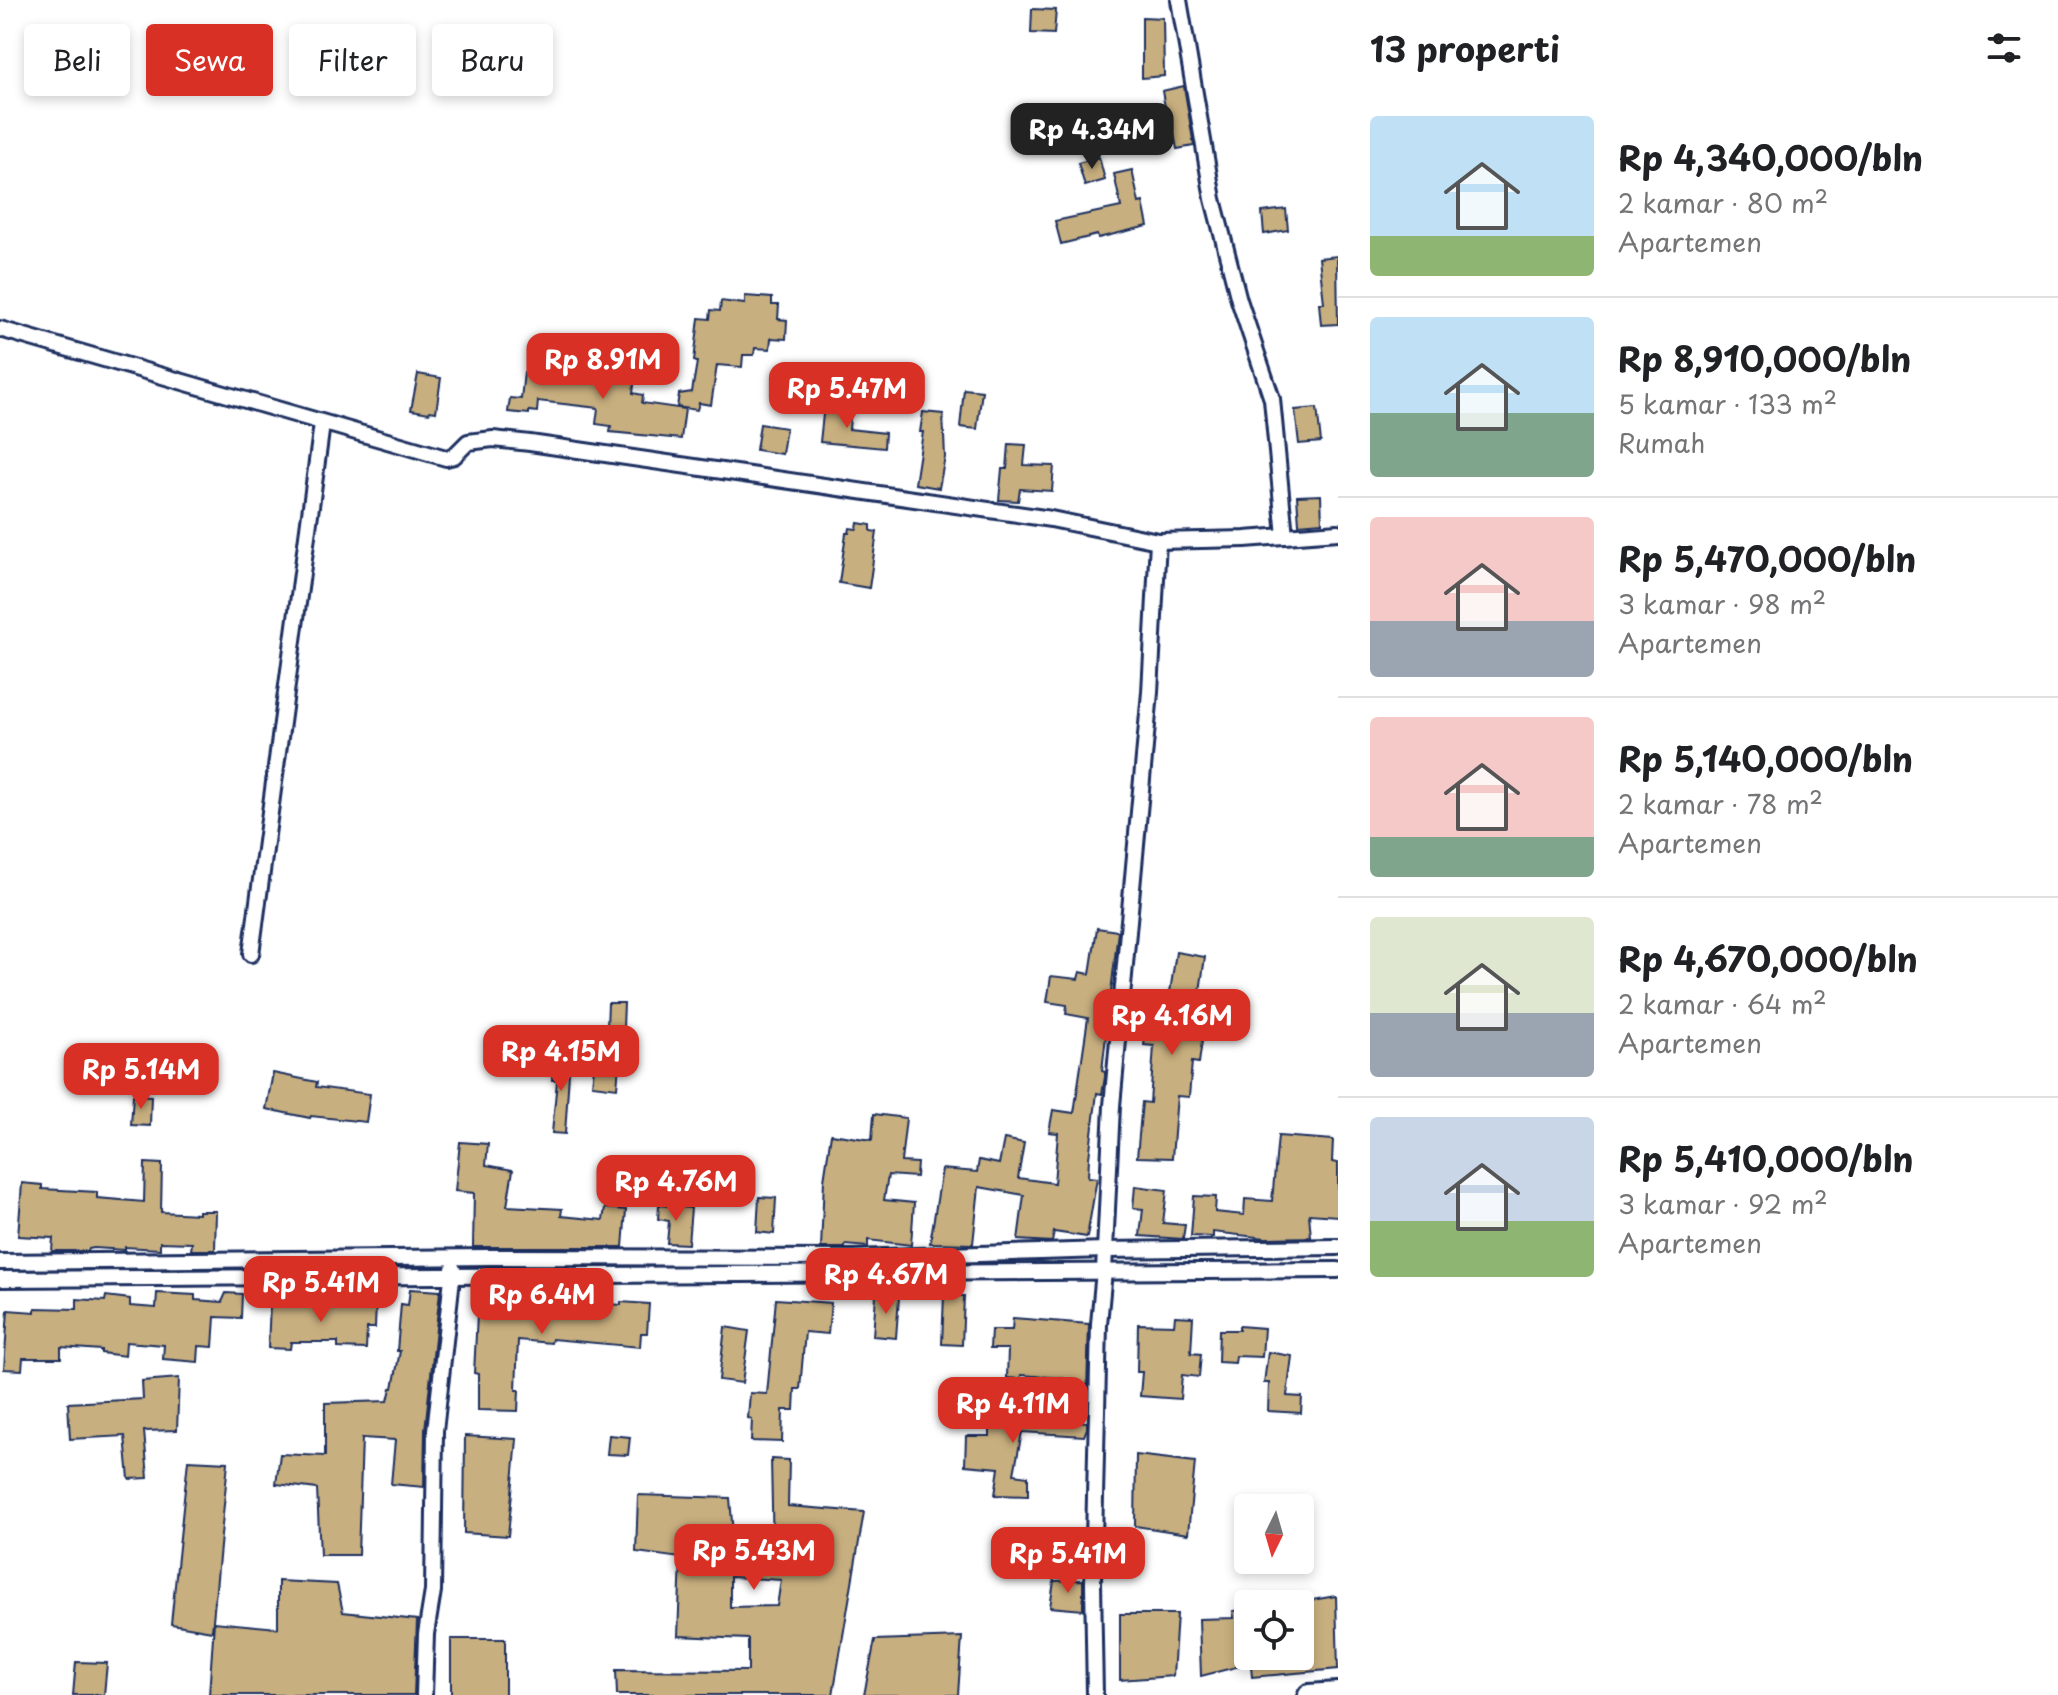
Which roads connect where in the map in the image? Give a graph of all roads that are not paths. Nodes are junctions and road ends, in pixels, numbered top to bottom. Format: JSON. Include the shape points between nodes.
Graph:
{"nodes":[{"id":1,"x":1179,"y":0,"type":"edge"},
{"id":2,"x":0,"y":329,"type":"edge"},
{"id":3,"x":322,"y":424,"type":"junction"},
{"id":4,"x":1338,"y":532,"type":"edge"},
{"id":5,"x":1285,"y":536,"type":"junction"},
{"id":6,"x":1158,"y":541,"type":"junction"},
{"id":7,"x":251,"y":954,"type":"dead end"},
{"id":8,"x":1338,"y":1247,"type":"edge"},
{"id":9,"x":1105,"y":1250,"type":"junction"},
{"id":10,"x":0,"y":1262,"type":"edge"},
{"id":11,"x":453,"y":1266,"type":"junction"},
{"id":12,"x":1338,"y":1270,"type":"edge"},
{"id":13,"x":1104,"y":1271,"type":"junction"},
{"id":14,"x":0,"y":1279,"type":"edge"},
{"id":15,"x":1338,"y":1693,"type":"edge"},
{"id":16,"x":424,"y":1695,"type":"edge"},
{"id":17,"x":1095,"y":1695,"type":"edge"},
{"id":18,"x":1309,"y":1695,"type":"edge"}],
"edges":[{"from":1,"to":5,"type":"street","via":[[1213,199],[1272,399]]},
{"from":2,"to":3,"type":"street"},
{"from":3,"to":6,"type":"street","via":[[446,458],[468,442],[530,443],[1051,519]]},
{"from":3,"to":7,"type":"street"},
{"from":4,"to":5,"type":"street"},
{"from":5,"to":6,"type":"street"},
{"from":6,"to":9,"type":"street"},
{"from":8,"to":9,"type":"street"},
{"from":9,"to":11,"type":"street"},
{"from":9,"to":13,"type":"street"},
{"from":10,"to":11,"type":"street"},
{"from":11,"to":13,"type":"street"},
{"from":11,"to":14,"type":"street"},
{"from":11,"to":16,"type":"street","via":[[435,1431],[433,1591]]},
{"from":12,"to":13,"type":"street"},
{"from":13,"to":17,"type":"street","via":[[1093,1583]]},
{"from":15,"to":18,"type":"street"}]}
